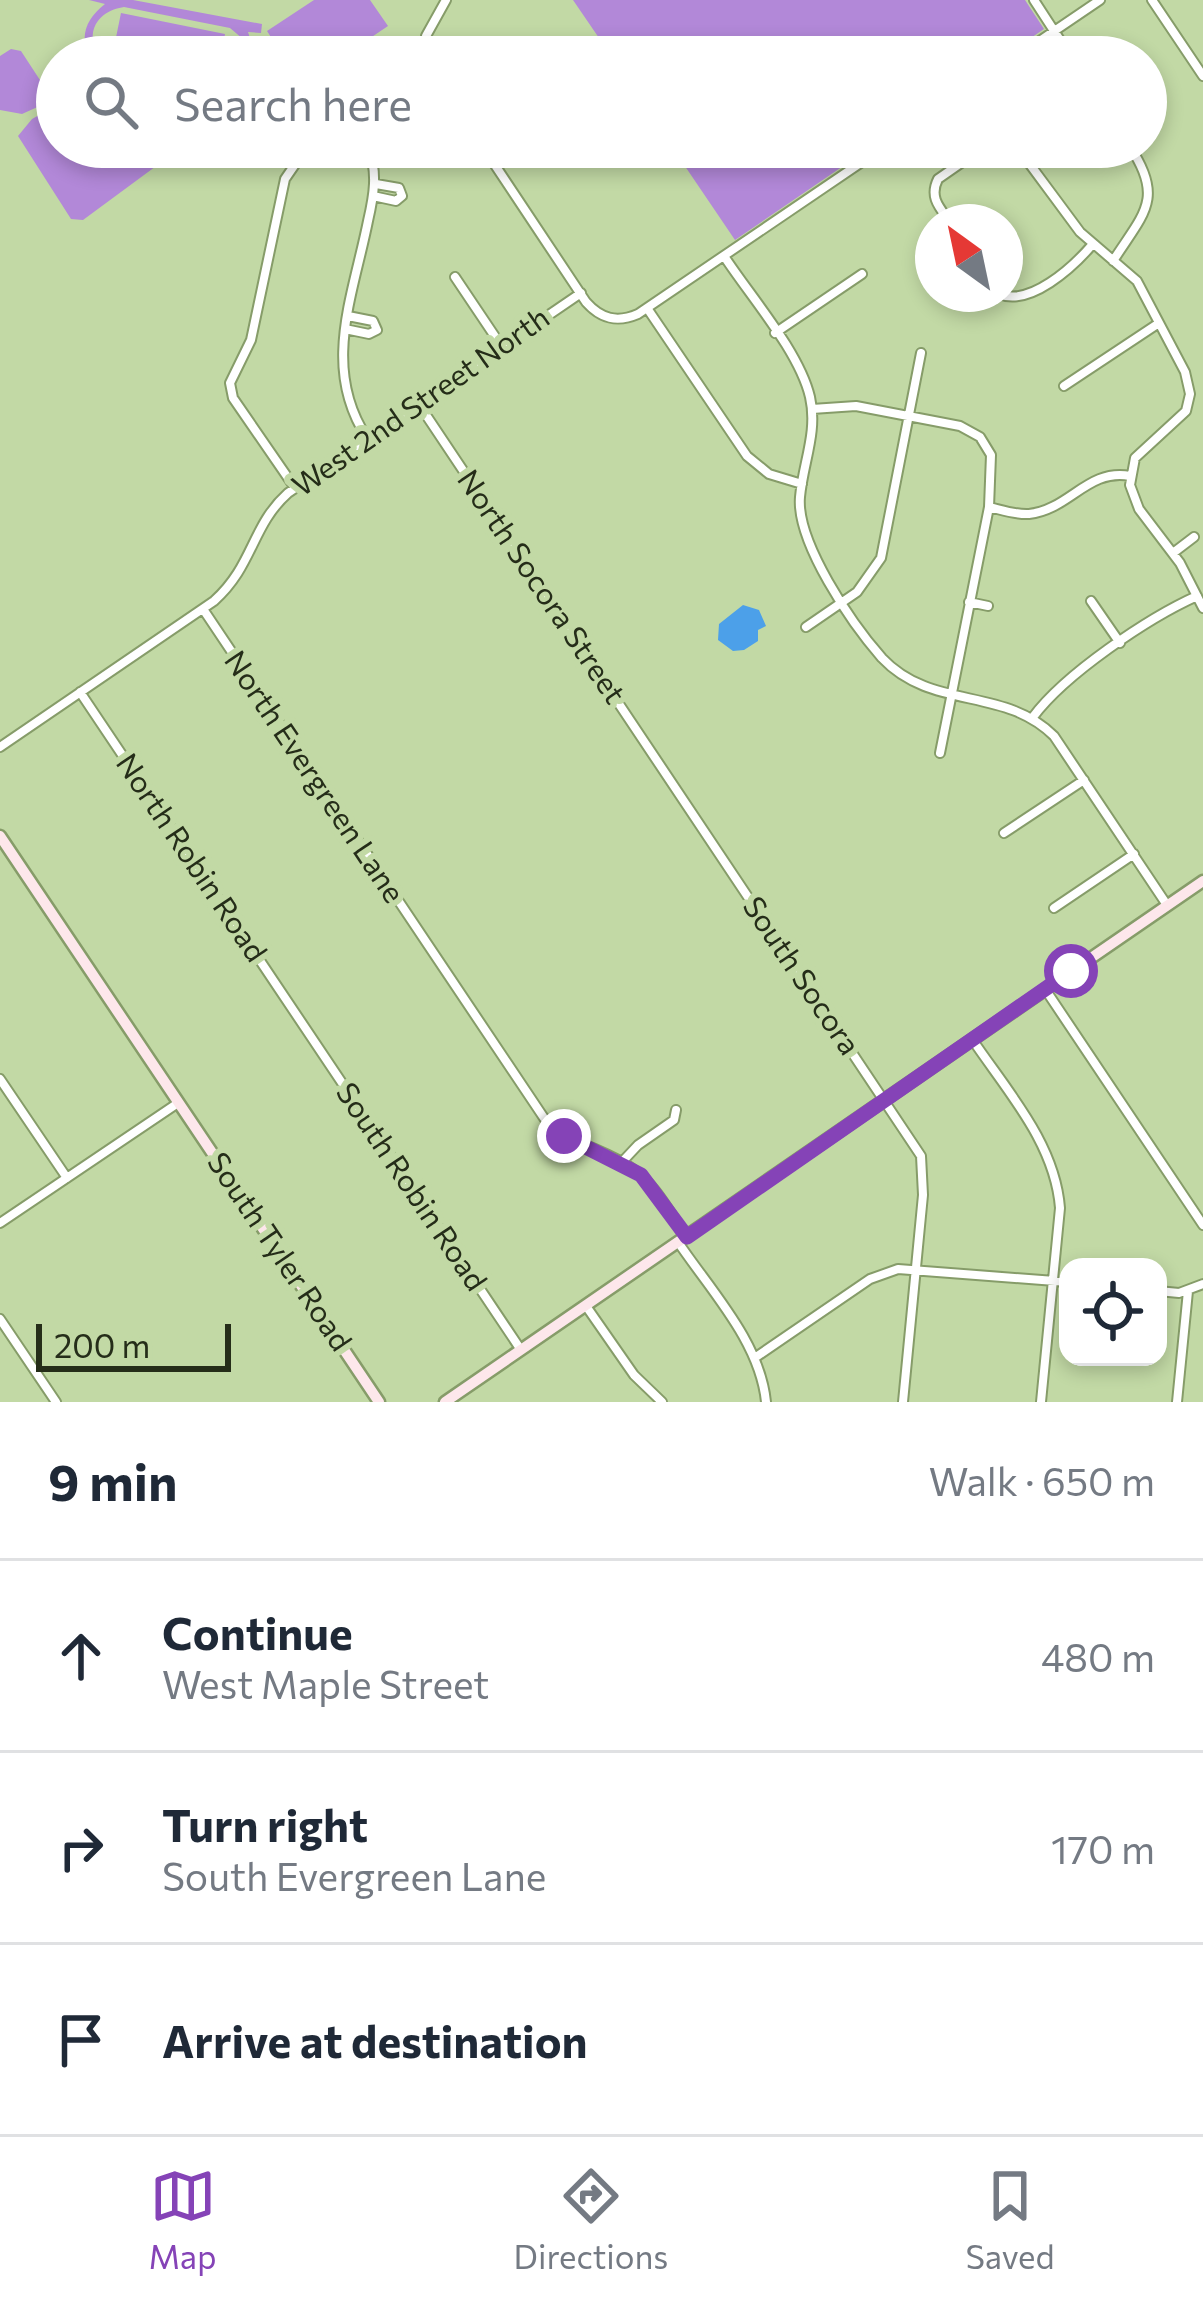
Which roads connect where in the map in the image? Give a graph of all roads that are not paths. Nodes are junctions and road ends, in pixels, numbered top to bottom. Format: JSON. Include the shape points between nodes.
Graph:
{"nodes":[{"id":1,"x":446,"y":0,"type":"edge"},
{"id":2,"x":1034,"y":0,"type":"edge"},
{"id":3,"x":1100,"y":0,"type":"edge"},
{"id":4,"x":1152,"y":0,"type":"edge"},
{"id":5,"x":1055,"y":31,"type":"junction"},
{"id":6,"x":426,"y":36,"type":"edge"},
{"id":7,"x":1048,"y":36,"type":"edge"},
{"id":8,"x":1058,"y":36,"type":"edge"},
{"id":9,"x":1203,"y":76,"type":"edge"},
{"id":10,"x":293,"y":168,"type":"edge"},
{"id":11,"x":372,"y":168,"type":"edge"},
{"id":12,"x":497,"y":168,"type":"edge"},
{"id":13,"x":853,"y":168,"type":"edge"},
{"id":14,"x":953,"y":168,"type":"edge"},
{"id":15,"x":1031,"y":168,"type":"edge"},
{"id":16,"x":1143,"y":168,"type":"edge"},
{"id":17,"x":375,"y":184,"type":"junction"},
{"id":18,"x":373,"y":196,"type":"junction"},
{"id":19,"x":937,"y":204,"type":"edge"},
{"id":20,"x":1093,"y":244,"type":"junction"},
{"id":21,"x":724,"y":256,"type":"junction"},
{"id":22,"x":1113,"y":261,"type":"junction"},
{"id":23,"x":862,"y":274,"type":"dead end"},
{"id":24,"x":455,"y":277,"type":"dead end"},
{"id":25,"x":581,"y":293,"type":"junction"},
{"id":26,"x":1023,"y":295,"type":"edge"},
{"id":27,"x":647,"y":308,"type":"junction"},
{"id":28,"x":348,"y":316,"type":"junction"},
{"id":29,"x":1159,"y":323,"type":"junction"},
{"id":30,"x":345,"y":329,"type":"junction"},
{"id":31,"x":775,"y":332,"type":"junction"},
{"id":32,"x":502,"y":346,"type":"junction"},
{"id":33,"x":921,"y":353,"type":"dead end"},
{"id":34,"x":1064,"y":386,"type":"dead end"},
{"id":35,"x":418,"y":403,"type":"junction"},
{"id":36,"x":812,"y":409,"type":"junction"},
{"id":37,"x":910,"y":416,"type":"junction"},
{"id":38,"x":367,"y":438,"type":"junction"},
{"id":39,"x":1130,"y":476,"type":"junction"},
{"id":40,"x":802,"y":484,"type":"junction"},
{"id":41,"x":295,"y":488,"type":"junction"},
{"id":42,"x":989,"y":507,"type":"junction"},
{"id":43,"x":1194,"y":537,"type":"dead end"},
{"id":44,"x":1173,"y":553,"type":"junction"},
{"id":45,"x":1198,"y":596,"type":"junction"},
{"id":46,"x":843,"y":601,"type":"junction"},
{"id":47,"x":969,"y":602,"type":"junction"},
{"id":48,"x":1091,"y":602,"type":"dead end"},
{"id":49,"x":988,"y":606,"type":"dead end"},
{"id":50,"x":1203,"y":608,"type":"edge"},
{"id":51,"x":202,"y":609,"type":"junction"},
{"id":52,"x":806,"y":628,"type":"dead end"},
{"id":53,"x":1120,"y":644,"type":"junction"},
{"id":54,"x":80,"y":692,"type":"junction"},
{"id":55,"x":951,"y":695,"type":"junction"},
{"id":56,"x":1033,"y":717,"type":"junction"},
{"id":57,"x":0,"y":746,"type":"edge"},
{"id":58,"x":940,"y":754,"type":"dead end"},
{"id":59,"x":663,"y":770,"type":"joint"},
{"id":60,"x":1084,"y":780,"type":"junction"},
{"id":61,"x":1004,"y":833,"type":"dead end"},
{"id":62,"x":0,"y":836,"type":"edge"},
{"id":63,"x":1134,"y":854,"type":"junction"},
{"id":64,"x":1203,"y":880,"type":"edge"},
{"id":65,"x":1167,"y":905,"type":"junction"},
{"id":66,"x":1054,"y":908,"type":"dead end"},
{"id":67,"x":1045,"y":989,"type":"junction"},
{"id":68,"x":302,"y":1023,"type":"joint"},
{"id":69,"x":972,"y":1039,"type":"junction"},
{"id":70,"x":0,"y":1079,"type":"edge"},
{"id":71,"x":884,"y":1100,"type":"junction"},
{"id":72,"x":178,"y":1102,"type":"junction"},
{"id":73,"x":676,"y":1110,"type":"dead end"},
{"id":74,"x":622,"y":1162,"type":"junction"},
{"id":75,"x":67,"y":1178,"type":"junction"},
{"id":76,"x":0,"y":1223,"type":"edge"},
{"id":77,"x":1203,"y":1225,"type":"edge"},
{"id":78,"x":682,"y":1240,"type":"junction"},
{"id":79,"x":916,"y":1268,"type":"junction"},
{"id":80,"x":1052,"y":1281,"type":"junction"},
{"id":81,"x":1059,"y":1281,"type":"edge"},
{"id":82,"x":1203,"y":1284,"type":"edge"},
{"id":83,"x":1167,"y":1291,"type":"edge"},
{"id":84,"x":1188,"y":1291,"type":"junction"},
{"id":85,"x":586,"y":1306,"type":"junction"},
{"id":86,"x":0,"y":1319,"type":"edge"},
{"id":87,"x":521,"y":1350,"type":"junction"},
{"id":88,"x":756,"y":1357,"type":"junction"},
{"id":89,"x":376,"y":1397,"type":"edge"},
{"id":90,"x":56,"y":1402,"type":"edge"},
{"id":91,"x":389,"y":1402,"type":"edge"},
{"id":92,"x":445,"y":1402,"type":"edge"},
{"id":93,"x":662,"y":1402,"type":"edge"},
{"id":94,"x":766,"y":1402,"type":"edge"},
{"id":95,"x":903,"y":1402,"type":"edge"},
{"id":96,"x":1041,"y":1402,"type":"edge"},
{"id":97,"x":1177,"y":1402,"type":"edge"}],
"edges":[{"from":1,"to":6,"type":"street"},
{"from":2,"to":5,"type":"street"},
{"from":3,"to":5,"type":"street"},
{"from":4,"to":9,"type":"street"},
{"from":5,"to":7,"type":"street"},
{"from":5,"to":8,"type":"street"},
{"from":10,"to":41,"type":"street","via":[[251,340],[231,373],[233,398]]},
{"from":11,"to":17,"type":"street"},
{"from":12,"to":25,"type":"street"},
{"from":13,"to":21,"type":"street"},
{"from":14,"to":19,"type":"street","via":[[938,178]]},
{"from":15,"to":20,"type":"street"},
{"from":16,"to":22,"type":"street","via":[[1151,195]]},
{"from":17,"to":18,"type":"street"},
{"from":17,"to":18,"type":"street","via":[[399,188],[402,196]]},
{"from":18,"to":28,"type":"street"},
{"from":20,"to":22,"type":"street"},
{"from":20,"to":26,"type":"street"},
{"from":21,"to":27,"type":"street"},
{"from":21,"to":31,"type":"street"},
{"from":22,"to":29,"type":"street","via":[[1137,281]]},
{"from":23,"to":31,"type":"street"},
{"from":24,"to":32,"type":"street"},
{"from":25,"to":27,"type":"street","via":[[608,318]]},
{"from":25,"to":32,"type":"street","name":"West 2nd Street North"},
{"from":27,"to":40,"type":"street","via":[[746,456]]},
{"from":28,"to":30,"type":"street"},
{"from":28,"to":30,"type":"street","via":[[373,321],[377,330]]},
{"from":29,"to":34,"type":"street"},
{"from":29,"to":39,"type":"street","via":[[1190,397],[1179,421],[1140,451]]},
{"from":30,"to":38,"type":"street","via":[[341,377]]},
{"from":31,"to":36,"type":"street","via":[[805,380]]},
{"from":32,"to":35,"type":"street","name":"West 2nd Street North"},
{"from":33,"to":37,"type":"street"},
{"from":35,"to":38,"type":"street","name":"West 2nd Street North"},
{"from":35,"to":59,"type":"street","name":"North Socora Street"},
{"from":36,"to":37,"type":"street","via":[[856,406]]},
{"from":36,"to":40,"type":"street"},
{"from":37,"to":42,"type":"street","via":[[960,426],[987,444]]},
{"from":37,"to":46,"type":"street","via":[[881,558]]},
{"from":38,"to":41,"type":"street","name":"West 2nd Street North"},
{"from":39,"to":42,"type":"street","via":[[1103,475],[1028,514]]},
{"from":39,"to":44,"type":"street","via":[[1139,509]]},
{"from":40,"to":46,"type":"street","via":[[805,539]]},
{"from":41,"to":51,"type":"street","name":"West 2nd Street North","via":[[269,512],[238,578]]},
{"from":42,"to":47,"type":"street"},
{"from":43,"to":44,"type":"street"},
{"from":44,"to":45,"type":"street"},
{"from":45,"to":50,"type":"street"},
{"from":45,"to":53,"type":"street"},
{"from":46,"to":52,"type":"street"},
{"from":46,"to":55,"type":"street","via":[[893,669]]},
{"from":47,"to":49,"type":"street"},
{"from":47,"to":55,"type":"street"},
{"from":48,"to":53,"type":"street"},
{"from":51,"to":54,"type":"street","name":"West 2nd Street North"},
{"from":51,"to":74,"type":"street","name":"North Evergreen Lane","via":[[544,1118],[581,1146]]},
{"from":53,"to":56,"type":"street"},
{"from":54,"to":57,"type":"street","name":"West 2nd Street North"},
{"from":54,"to":68,"type":"street","name":"North Robin Road"},
{"from":55,"to":56,"type":"street"},
{"from":55,"to":58,"type":"street"},
{"from":56,"to":60,"type":"street"},
{"from":59,"to":71,"type":"street","name":"South Socora"},
{"from":60,"to":61,"type":"street"},
{"from":60,"to":63,"type":"street"},
{"from":62,"to":72,"type":"main road","name":"South Tyler Road"},
{"from":63,"to":65,"type":"street"},
{"from":63,"to":66,"type":"street"},
{"from":64,"to":65,"type":"main road"},
{"from":65,"to":67,"type":"main road"},
{"from":67,"to":69,"type":"main road"},
{"from":67,"to":77,"type":"street"},
{"from":68,"to":87,"type":"street","name":"South Robin Road"},
{"from":69,"to":71,"type":"main road"},
{"from":69,"to":80,"type":"street","via":[[1049,1156],[1060,1208]]},
{"from":70,"to":75,"type":"street"},
{"from":71,"to":78,"type":"main road"},
{"from":71,"to":79,"type":"street","name":"South Socora","via":[[924,1171]]},
{"from":72,"to":75,"type":"street"},
{"from":72,"to":89,"type":"main road","name":"South Tyler Road"},
{"from":73,"to":74,"type":"street"},
{"from":74,"to":78,"type":"street","name":"North Evergreen Lane","via":[[650,1184]]},
{"from":75,"to":76,"type":"street"},
{"from":78,"to":85,"type":"main road"},
{"from":78,"to":88,"type":"street","name":"North Evergreen Lane"},
{"from":79,"to":80,"type":"street"},
{"from":79,"to":88,"type":"street","via":[[870,1280]]},
{"from":79,"to":95,"type":"street","name":"South Socora"},
{"from":80,"to":81,"type":"street"},
{"from":80,"to":96,"type":"street"},
{"from":82,"to":84,"type":"street"},
{"from":83,"to":84,"type":"street"},
{"from":84,"to":97,"type":"street"},
{"from":85,"to":87,"type":"main road"},
{"from":85,"to":93,"type":"street"},
{"from":86,"to":90,"type":"street"},
{"from":87,"to":92,"type":"main road"},
{"from":88,"to":94,"type":"street"},
{"from":89,"to":91,"type":"main road"}]}
